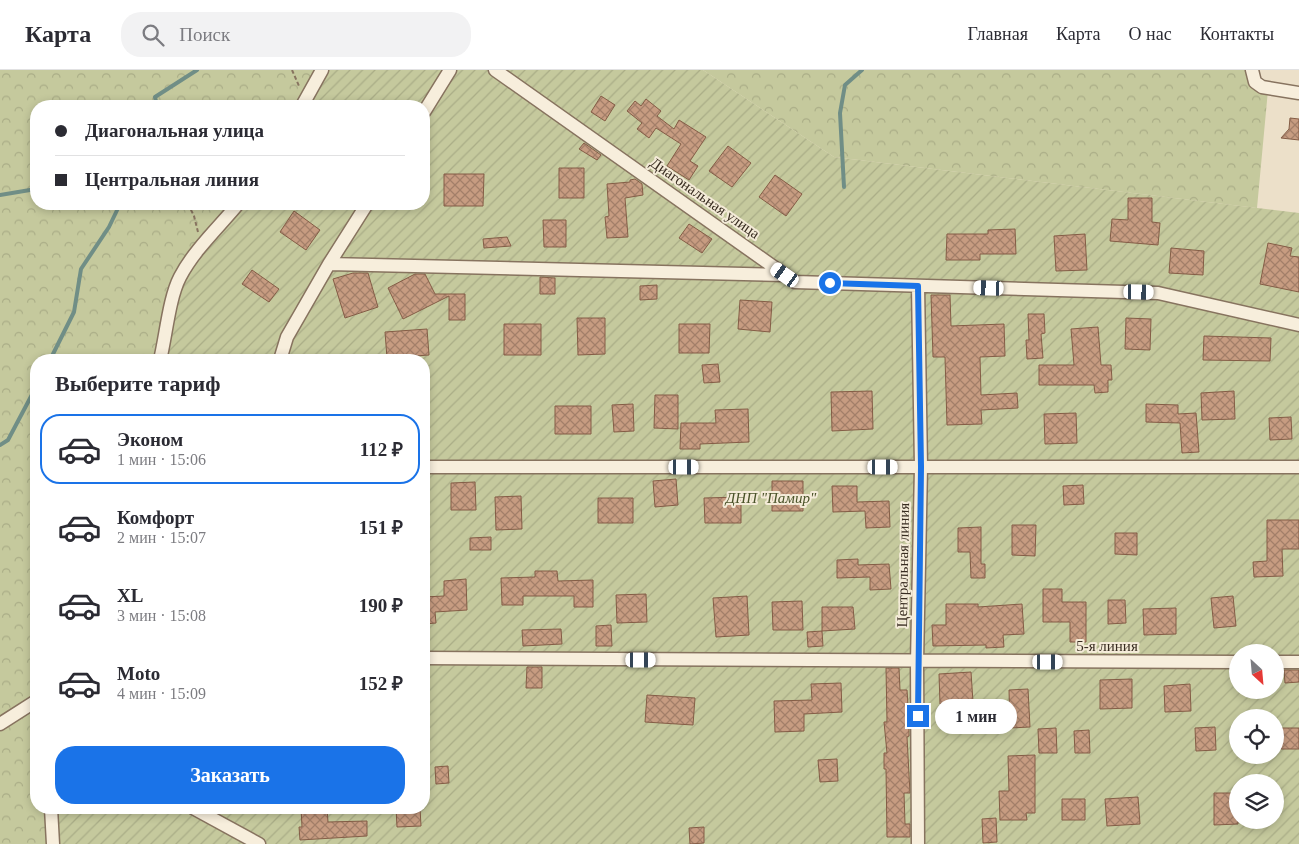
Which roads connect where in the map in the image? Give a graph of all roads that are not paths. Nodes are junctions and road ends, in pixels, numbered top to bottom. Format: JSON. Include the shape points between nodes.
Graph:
{"nodes":[{"id":1,"x":322,"y":70,"type":"edge"},
{"id":2,"x":450,"y":70,"type":"edge"},
{"id":3,"x":495,"y":70,"type":"edge"},
{"id":4,"x":1252,"y":70,"type":"edge"},
{"id":5,"x":1299,"y":93,"type":"edge"},
{"id":6,"x":305,"y":100,"type":"edge"},
{"id":7,"x":430,"y":102,"type":"edge"},
{"id":8,"x":233,"y":210,"type":"edge"},
{"id":9,"x":362,"y":210,"type":"edge"},
{"id":10,"x":329,"y":264,"type":"junction"},
{"id":11,"x":785,"y":275,"type":"junction"},
{"id":12,"x":918,"y":286,"type":"junction"},
{"id":13,"x":1299,"y":325,"type":"edge"},
{"id":14,"x":161,"y":354,"type":"edge"},
{"id":15,"x":282,"y":354,"type":"edge"},
{"id":16,"x":430,"y":467,"type":"edge"},
{"id":17,"x":921,"y":467,"type":"junction"},
{"id":18,"x":1299,"y":468,"type":"edge"},
{"id":19,"x":430,"y":658,"type":"edge"},
{"id":20,"x":917,"y":662,"type":"junction"},
{"id":21,"x":1229,"y":662,"type":"edge"},
{"id":22,"x":1284,"y":662,"type":"edge"},
{"id":23,"x":1299,"y":662,"type":"edge"},
{"id":24,"x":30,"y":705,"type":"edge"},
{"id":25,"x":0,"y":724,"type":"edge"},
{"id":26,"x":51,"y":814,"type":"edge"},
{"id":27,"x":204,"y":814,"type":"edge"},
{"id":28,"x":53,"y":844,"type":"edge"},
{"id":29,"x":259,"y":844,"type":"edge"},
{"id":30,"x":918,"y":844,"type":"edge"}],
"edges":[{"from":1,"to":6,"type":"street"},
{"from":2,"to":7,"type":"street"},
{"from":3,"to":11,"type":"street","name":"Диагональная улица"},
{"from":4,"to":5,"type":"street","via":[[1255,82],[1262,86]]},
{"from":8,"to":14,"type":"street","via":[[180,278]]},
{"from":9,"to":10,"type":"street"},
{"from":10,"to":11,"type":"street"},
{"from":10,"to":15,"type":"street","via":[[287,337]]},
{"from":11,"to":12,"type":"street","name":"Диагональная улица","via":[[795,282]]},
{"from":12,"to":13,"type":"street","name":"Диагональная улица","via":[[1158,293]]},
{"from":12,"to":17,"type":"street","name":"Центральная линия"},
{"from":16,"to":17,"type":"street"},
{"from":17,"to":18,"type":"street"},
{"from":17,"to":20,"type":"street","name":"Центральная линия"},
{"from":19,"to":20,"type":"street","name":"5-я линия"},
{"from":20,"to":21,"type":"street","name":"5-я линия"},
{"from":20,"to":30,"type":"street","name":"Центральная линия"},
{"from":22,"to":23,"type":"street"},
{"from":24,"to":25,"type":"street"},
{"from":26,"to":28,"type":"street"},
{"from":27,"to":29,"type":"street"}]}
